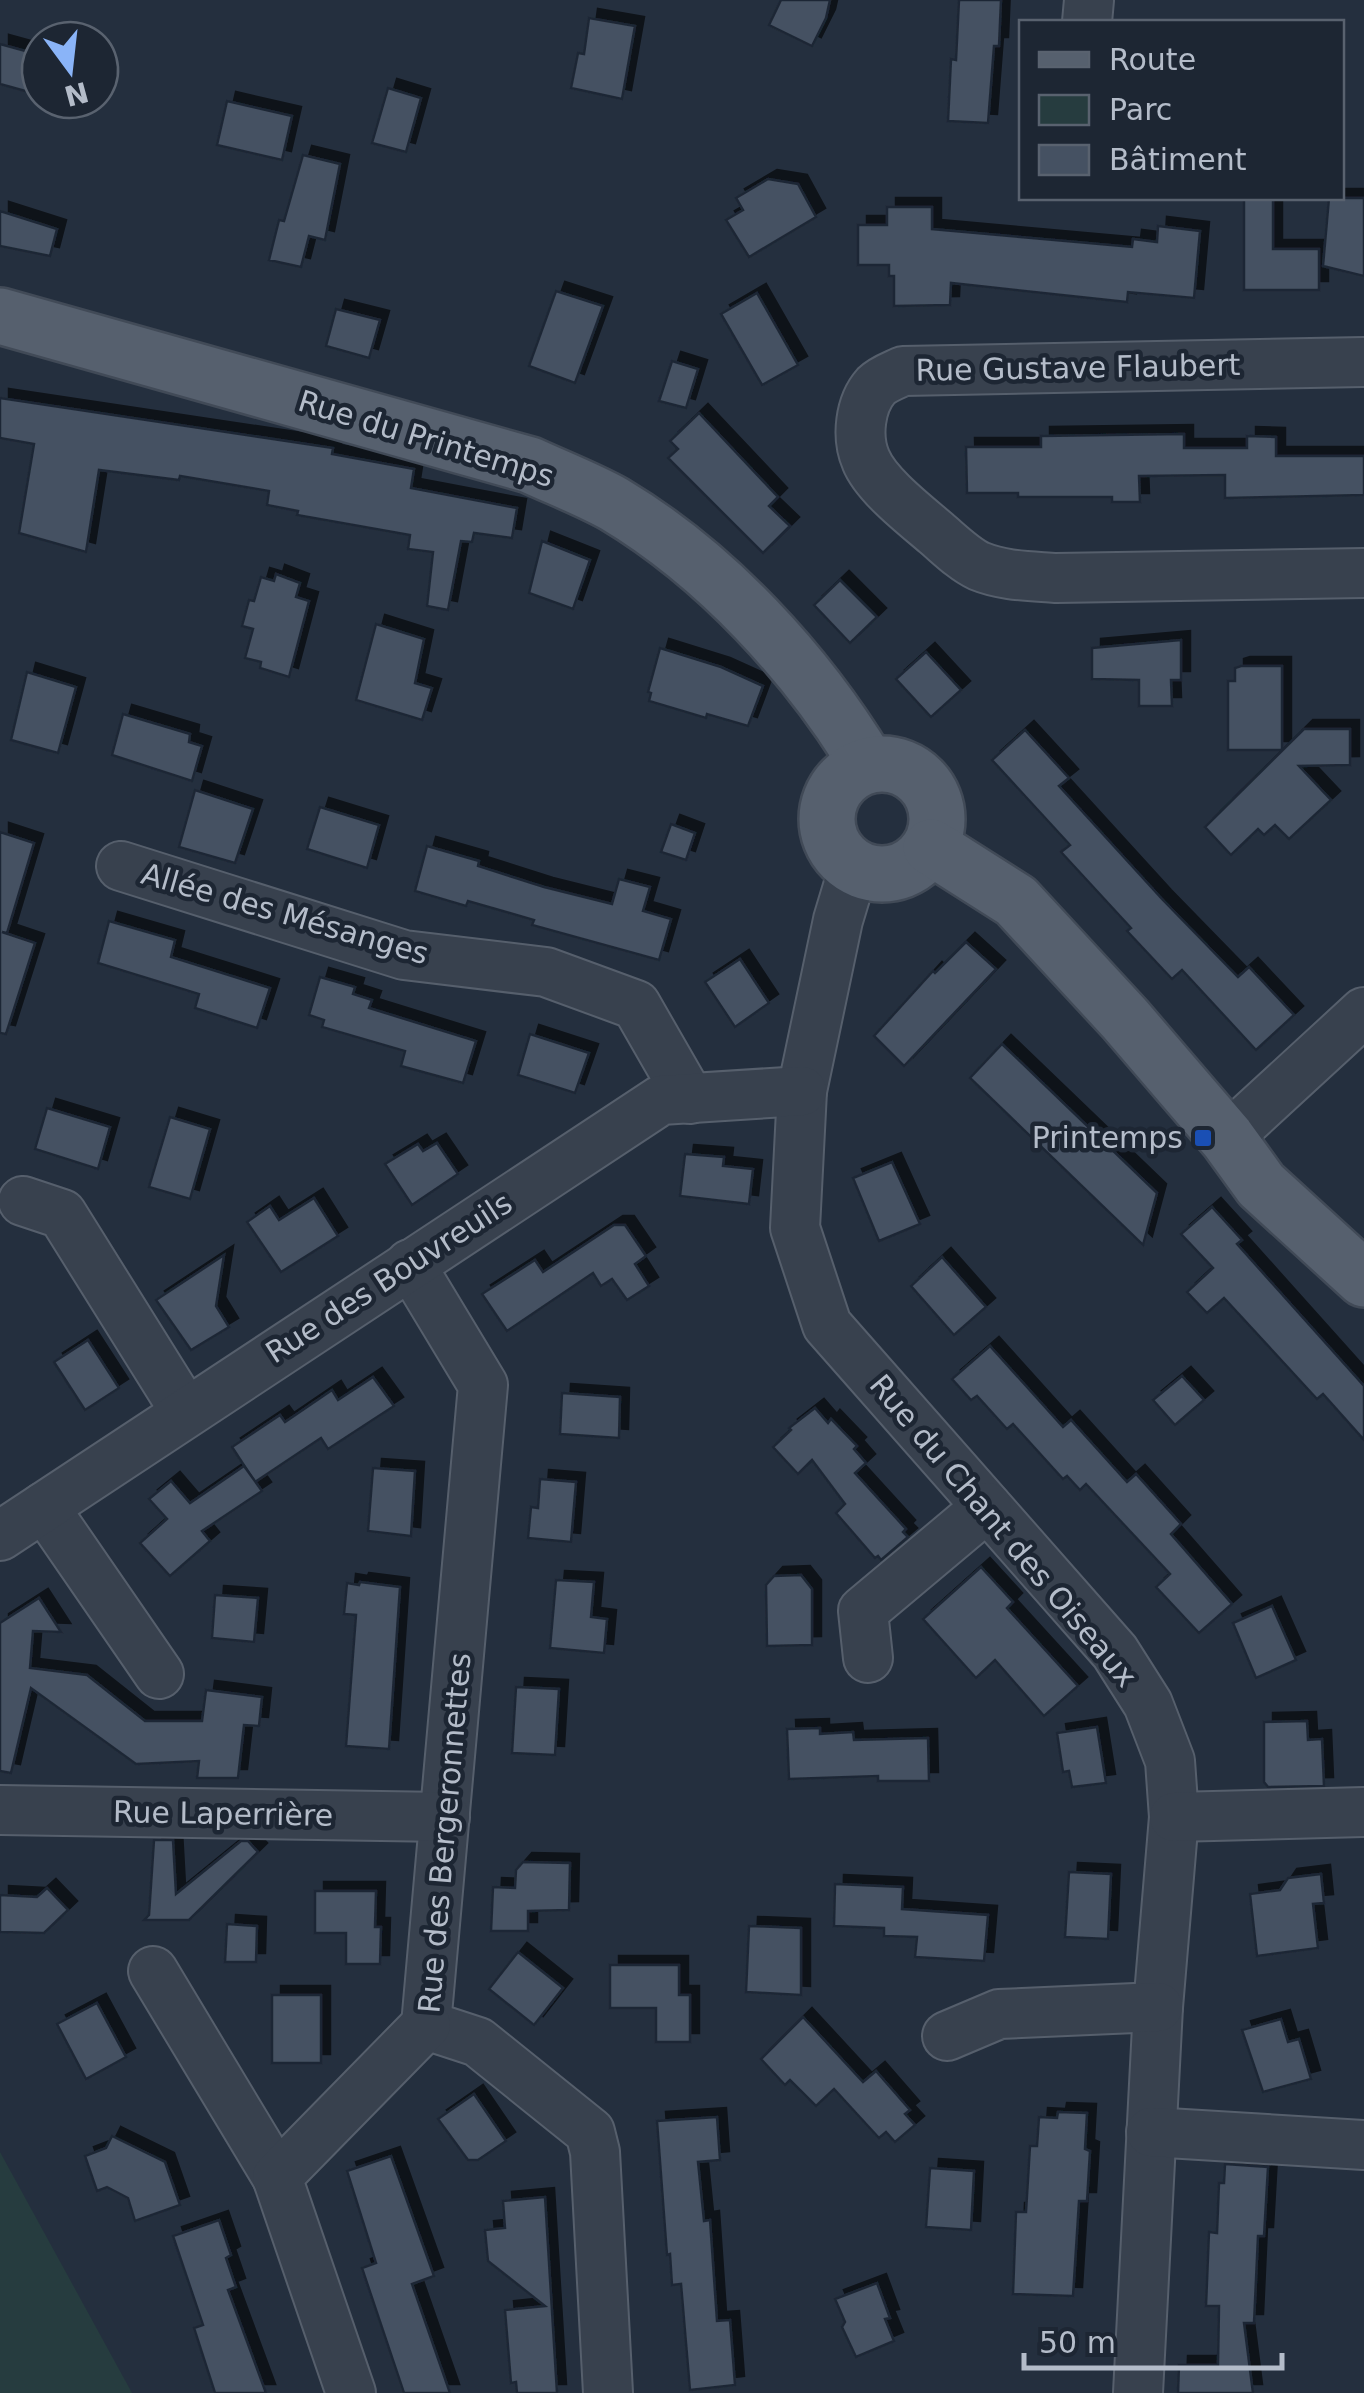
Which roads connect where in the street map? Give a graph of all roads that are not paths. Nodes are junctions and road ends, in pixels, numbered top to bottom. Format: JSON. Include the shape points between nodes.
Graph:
{"nodes":[{"id":1,"x":0,"y":316,"type":"edge"},
{"id":2,"x":1364,"y":362,"type":"edge"},
{"id":3,"x":1364,"y":573,"type":"edge"},
{"id":4,"x":868,"y":766,"type":"junction"},
{"id":5,"x":930,"y":847,"type":"junction"},
{"id":6,"x":120,"y":866,"type":"dead end"},
{"id":7,"x":854,"y":867,"type":"junction"},
{"id":8,"x":1364,"y":1012,"type":"edge"},
{"id":9,"x":802,"y":1091,"type":"junction"},
{"id":10,"x":690,"y":1099,"type":"junction"},
{"id":11,"x":1227,"y":1138,"type":"junction"},
{"id":12,"x":23,"y":1201,"type":"dead end"},
{"id":13,"x":410,"y":1264,"type":"junction"},
{"id":14,"x":1364,"y":1279,"type":"edge"},
{"id":15,"x":186,"y":1411,"type":"junction"},
{"id":16,"x":44,"y":1506,"type":"junction"},
{"id":17,"x":987,"y":1508,"type":"junction"},
{"id":18,"x":0,"y":1536,"type":"edge"},
{"id":19,"x":868,"y":1658,"type":"dead end"},
{"id":20,"x":160,"y":1674,"type":"dead end"},
{"id":21,"x":0,"y":1810,"type":"edge"},
{"id":22,"x":1364,"y":1812,"type":"edge"},
{"id":23,"x":445,"y":1818,"type":"junction"},
{"id":24,"x":1174,"y":1818,"type":"junction"},
{"id":25,"x":154,"y":1971,"type":"dead end"},
{"id":26,"x":1158,"y":2007,"type":"junction"},
{"id":27,"x":426,"y":2025,"type":"junction"},
{"id":28,"x":948,"y":2036,"type":"dead end"},
{"id":29,"x":1151,"y":2132,"type":"junction"},
{"id":30,"x":1364,"y":2146,"type":"edge"},
{"id":31,"x":277,"y":2178,"type":"junction"},
{"id":32,"x":352,"y":2393,"type":"edge"},
{"id":33,"x":608,"y":2393,"type":"edge"},
{"id":34,"x":1138,"y":2393,"type":"edge"}],
"edges":[{"from":1,"to":4,"type":"main road","name":"Rue du Printemps","via":[[530,465],[610,502],[687,556],[780,646],[820,690]]},
{"from":2,"to":3,"type":"street","name":"Rue Gustave Flaubert","via":[[903,371],[878,383],[864,404],[861,430],[866,460],[894,495],[956,550],[993,570],[1056,578]]},
{"from":4,"to":5,"type":"main road","via":[[890,764],[926,786],[937,816]]},
{"from":4,"to":7,"type":"main road","via":[[838,786],[828,812],[829,834]]},
{"from":5,"to":7,"type":"main road","via":[[897,873]]},
{"from":5,"to":11,"type":"main road","via":[[1016,902]]},
{"from":6,"to":10,"type":"street","name":"Allée des Mésanges","via":[[404,955],[546,972],[636,1005]]},
{"from":7,"to":9,"type":"street","name":"Rue du Chant des Oiseaux"},
{"from":8,"to":11,"type":"street"},
{"from":9,"to":10,"type":"street","name":"Rue des Bouvreuils"},
{"from":9,"to":17,"type":"street","name":"Rue du Chant des Oiseaux","via":[[796,1228],[827,1325]]},
{"from":10,"to":13,"type":"street","name":"Rue des Bouvreuils","via":[[662,1100]]},
{"from":11,"to":14,"type":"main road","via":[[1261,1185]]},
{"from":12,"to":15,"type":"street","via":[[62,1214]]},
{"from":13,"to":15,"type":"street","name":"Rue des Bouvreuils"},
{"from":13,"to":23,"type":"street","name":"Rue des Bergeronnettes","via":[[483,1385]]},
{"from":15,"to":16,"type":"street","name":"Rue des Bouvreuils"},
{"from":16,"to":18,"type":"street","name":"Rue des Bouvreuils"},
{"from":16,"to":20,"type":"street"},
{"from":17,"to":19,"type":"street","via":[[863,1611]]},
{"from":17,"to":24,"type":"street","name":"Rue du Chant des Oiseaux","via":[[1115,1652],[1148,1704],[1170,1762]]},
{"from":21,"to":23,"type":"street","name":"Rue Laperrière"},
{"from":22,"to":24,"type":"street"},
{"from":23,"to":27,"type":"street","name":"Rue des Bergeronnettes"},
{"from":24,"to":26,"type":"street","name":"Rue du Chant des Oiseaux"},
{"from":25,"to":31,"type":"street"},
{"from":26,"to":28,"type":"street","via":[[999,2014]]},
{"from":26,"to":29,"type":"street","name":"Rue du Chant des Oiseaux"},
{"from":27,"to":31,"type":"street"},
{"from":27,"to":33,"type":"street","name":"Rue des Bergeronnettes","via":[[478,2042],[590,2132]]},
{"from":29,"to":30,"type":"street"},
{"from":29,"to":34,"type":"street","name":"Rue du Chant des Oiseaux"},
{"from":31,"to":32,"type":"street"}]}
